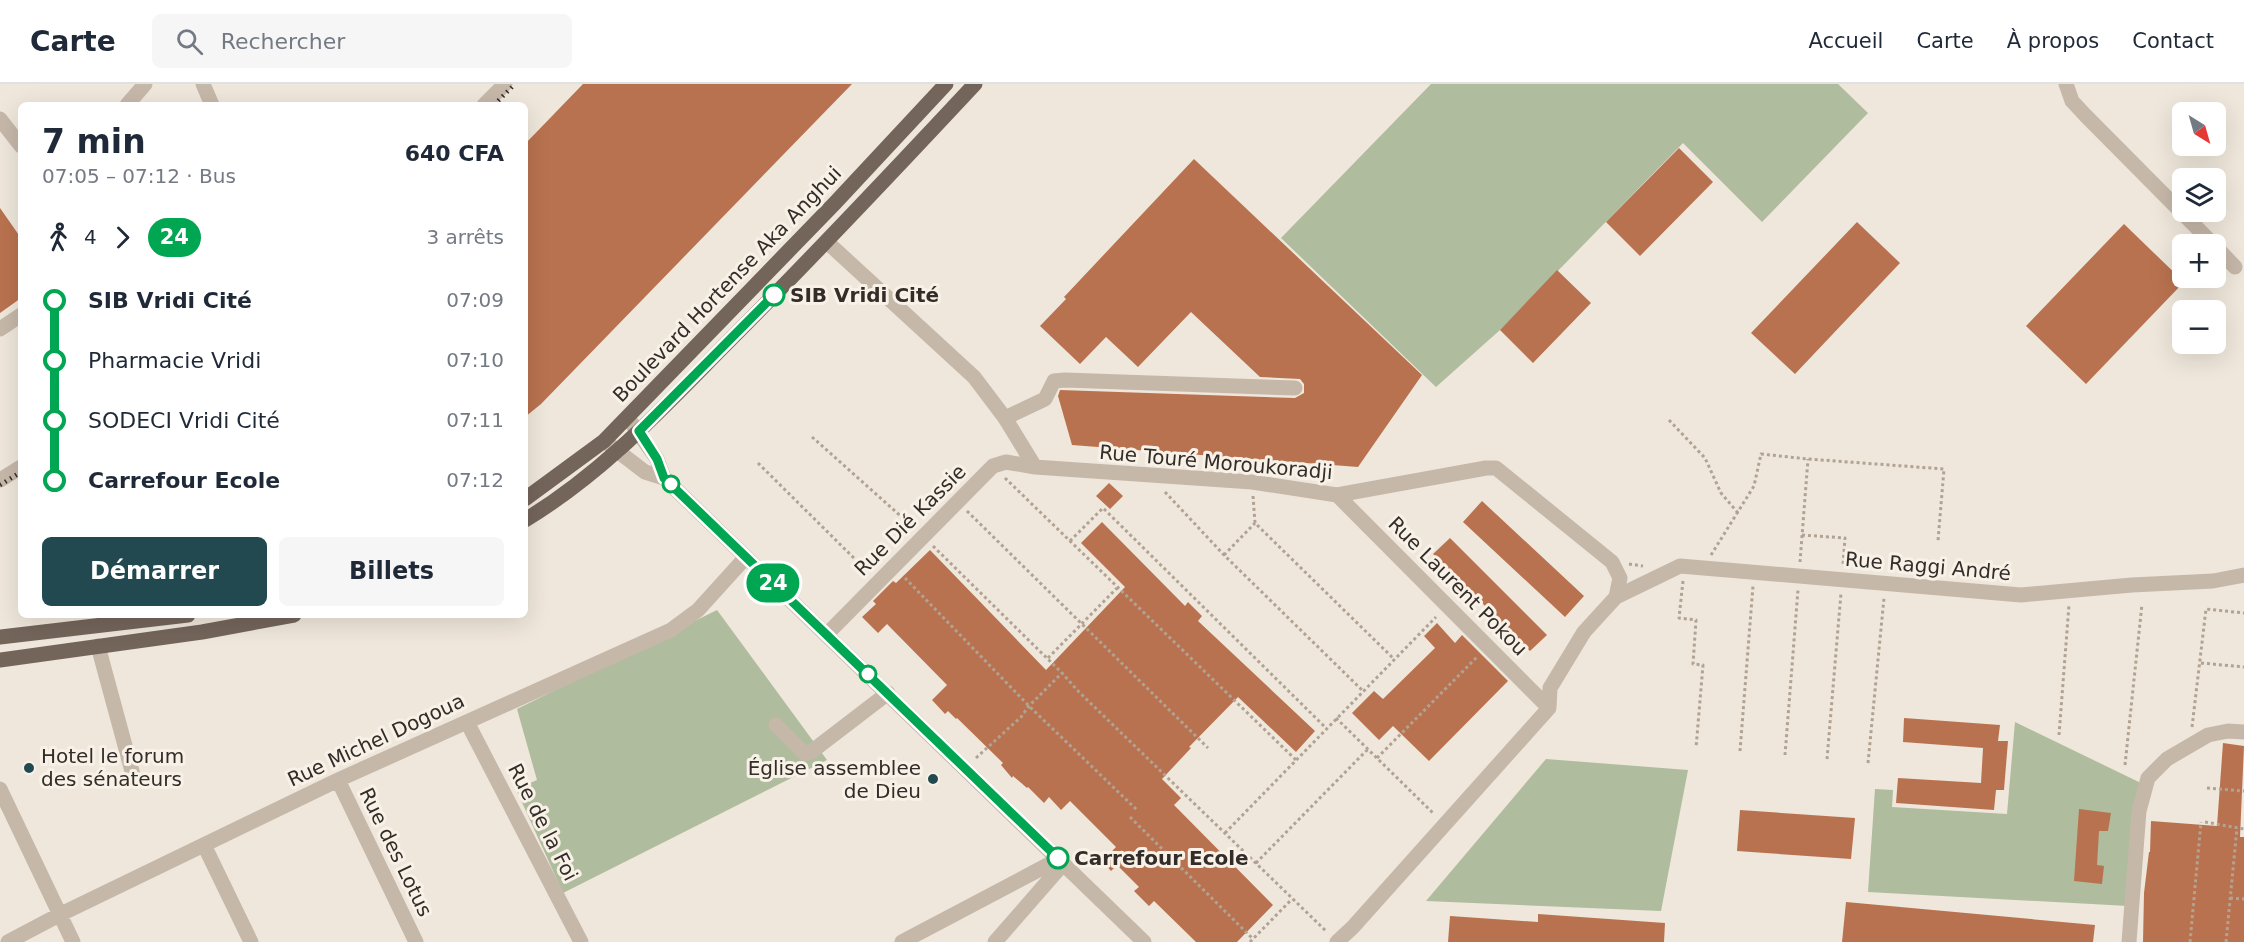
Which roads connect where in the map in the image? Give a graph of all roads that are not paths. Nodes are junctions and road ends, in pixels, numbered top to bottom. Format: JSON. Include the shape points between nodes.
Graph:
{"nodes":[{"id":1,"x":145,"y":84,"type":"edge"},
{"id":2,"x":203,"y":84,"type":"edge"},
{"id":3,"x":506,"y":84,"type":"edge"},
{"id":4,"x":946,"y":84,"type":"edge"},
{"id":5,"x":975,"y":84,"type":"edge"},
{"id":6,"x":2066,"y":84,"type":"edge"},
{"id":7,"x":130,"y":102,"type":"edge"},
{"id":8,"x":211,"y":102,"type":"edge"},
{"id":9,"x":487,"y":102,"type":"edge"},
{"id":10,"x":0,"y":119,"type":"edge"},
{"id":11,"x":18,"y":142,"type":"edge"},
{"id":12,"x":2202,"y":234,"type":"edge"},
{"id":13,"x":827,"y":242,"type":"junction"},
{"id":14,"x":2226,"y":258,"type":"edge"},
{"id":15,"x":2235,"y":267,"type":"dead end"},
{"id":16,"x":18,"y":317,"type":"edge"},
{"id":17,"x":0,"y":329,"type":"edge"},
{"id":18,"x":1296,"y":388,"type":"dead end"},
{"id":19,"x":628,"y":418,"type":"junction"},
{"id":20,"x":1005,"y":418,"type":"junction"},
{"id":21,"x":639,"y":431,"type":"junction"},
{"id":22,"x":604,"y":441,"type":"junction"},
{"id":23,"x":617,"y":452,"type":"junction"},
{"id":24,"x":1035,"y":467,"type":"junction"},
{"id":25,"x":18,"y":469,"type":"edge"},
{"id":26,"x":664,"y":478,"type":"junction"},
{"id":27,"x":0,"y":480,"type":"edge"},
{"id":28,"x":1337,"y":495,"type":"junction"},
{"id":29,"x":528,"y":497,"type":"edge"},
{"id":30,"x":528,"y":518,"type":"edge"},
{"id":31,"x":746,"y":557,"type":"junction"},
{"id":32,"x":2244,"y":575,"type":"edge"},
{"id":33,"x":1616,"y":597,"type":"junction"},
{"id":34,"x":162,"y":618,"type":"edge"},
{"id":35,"x":278,"y":618,"type":"edge"},
{"id":36,"x":827,"y":634,"type":"junction"},
{"id":37,"x":0,"y":637,"type":"edge"},
{"id":38,"x":98,"y":646,"type":"junction"},
{"id":39,"x":0,"y":660,"type":"edge"},
{"id":40,"x":888,"y":693,"type":"junction"},
{"id":41,"x":1549,"y":708,"type":"junction"},
{"id":42,"x":467,"y":722,"type":"junction"},
{"id":43,"x":776,"y":725,"type":"dead end"},
{"id":44,"x":2244,"y":732,"type":"edge"},
{"id":45,"x":133,"y":775,"type":"dead end"},
{"id":46,"x":338,"y":780,"type":"junction"},
{"id":47,"x":0,"y":789,"type":"edge"},
{"id":48,"x":204,"y":845,"type":"junction"},
{"id":49,"x":1061,"y":862,"type":"junction"},
{"id":50,"x":59,"y":915,"type":"junction"},
{"id":51,"x":1333,"y":938,"type":"edge"},
{"id":52,"x":8,"y":942,"type":"edge"},
{"id":53,"x":73,"y":942,"type":"edge"},
{"id":54,"x":251,"y":942,"type":"edge"},
{"id":55,"x":416,"y":942,"type":"edge"},
{"id":56,"x":581,"y":942,"type":"edge"},
{"id":57,"x":902,"y":942,"type":"edge"},
{"id":58,"x":995,"y":942,"type":"edge"},
{"id":59,"x":1144,"y":942,"type":"edge"},
{"id":60,"x":2129,"y":942,"type":"edge"}],
"edges":[{"from":1,"to":7,"type":"street"},
{"from":2,"to":8,"type":"street"},
{"from":3,"to":9,"type":"street"},
{"from":4,"to":19,"type":"main road","name":"Boulevard Hortense Aka Anghui"},
{"from":5,"to":13,"type":"main road","name":"Boulevard Hortense Aka Anghui"},
{"from":6,"to":12,"type":"street","via":[[2072,101]]},
{"from":10,"to":11,"type":"street"},
{"from":13,"to":20,"type":"street","via":[[974,377]]},
{"from":13,"to":21,"type":"main road","name":"Boulevard Hortense Aka Anghui"},
{"from":14,"to":15,"type":"street"},
{"from":16,"to":17,"type":"street"},
{"from":18,"to":20,"type":"street","via":[[1054,381],[1045,399]]},
{"from":19,"to":21,"type":"street"},
{"from":19,"to":22,"type":"main road","name":"Boulevard Hortense Aka Anghui"},
{"from":20,"to":24,"type":"street"},
{"from":21,"to":23,"type":"main road","name":"Boulevard Hortense Aka Anghui"},
{"from":21,"to":26,"type":"street"},
{"from":22,"to":23,"type":"street"},
{"from":22,"to":29,"type":"main road","name":"Boulevard Hortense Aka Anghui"},
{"from":23,"to":26,"type":"street","via":[[645,472]]},
{"from":23,"to":30,"type":"main road","name":"Boulevard Hortense Aka Anghui"},
{"from":24,"to":28,"type":"street","name":"Rue Touré Moroukoradji","via":[[1252,482]]},
{"from":24,"to":36,"type":"street","name":"Rue Dié Kassie","via":[[1006,462],[993,466]]},
{"from":25,"to":27,"type":"street"},
{"from":26,"to":31,"type":"street"},
{"from":28,"to":33,"type":"street","name":"Rue Touré Moroukoradji","via":[[1496,468],[1612,561],[1620,578]]},
{"from":28,"to":41,"type":"street","name":"Rue Laurent Pokou"},
{"from":31,"to":36,"type":"street"},
{"from":31,"to":42,"type":"street","name":"Rue Michel Dogoua","via":[[698,610],[671,630]]},
{"from":32,"to":33,"type":"street","name":"Rue Raggi André","via":[[2213,581],[2021,595],[1680,566]]},
{"from":33,"to":41,"type":"street","via":[[1584,632],[1561,667],[1550,688]]},
{"from":34,"to":37,"type":"main road"},
{"from":35,"to":38,"type":"main road"},
{"from":36,"to":40,"type":"street"},
{"from":38,"to":39,"type":"main road"},
{"from":38,"to":45,"type":"street"},
{"from":40,"to":43,"type":"street","via":[[805,754]]},
{"from":40,"to":49,"type":"street"},
{"from":41,"to":51,"type":"street","via":[[1353,927]]},
{"from":42,"to":46,"type":"street","name":"Rue Michel Dogoua"},
{"from":42,"to":56,"type":"street","name":"Rue de la Foi"},
{"from":44,"to":60,"type":"street","via":[[2208,735],[2167,759],[2148,778],[2139,811]]},
{"from":46,"to":48,"type":"street","name":"Rue Michel Dogoua"},
{"from":46,"to":55,"type":"street","name":"Rue des Lotus"},
{"from":47,"to":50,"type":"street"},
{"from":48,"to":50,"type":"street","name":"Rue Michel Dogoua"},
{"from":48,"to":54,"type":"street"},
{"from":49,"to":57,"type":"street"},
{"from":49,"to":58,"type":"street"},
{"from":49,"to":59,"type":"street"},
{"from":50,"to":52,"type":"street","name":"Rue Michel Dogoua"},
{"from":50,"to":53,"type":"street"}]}
